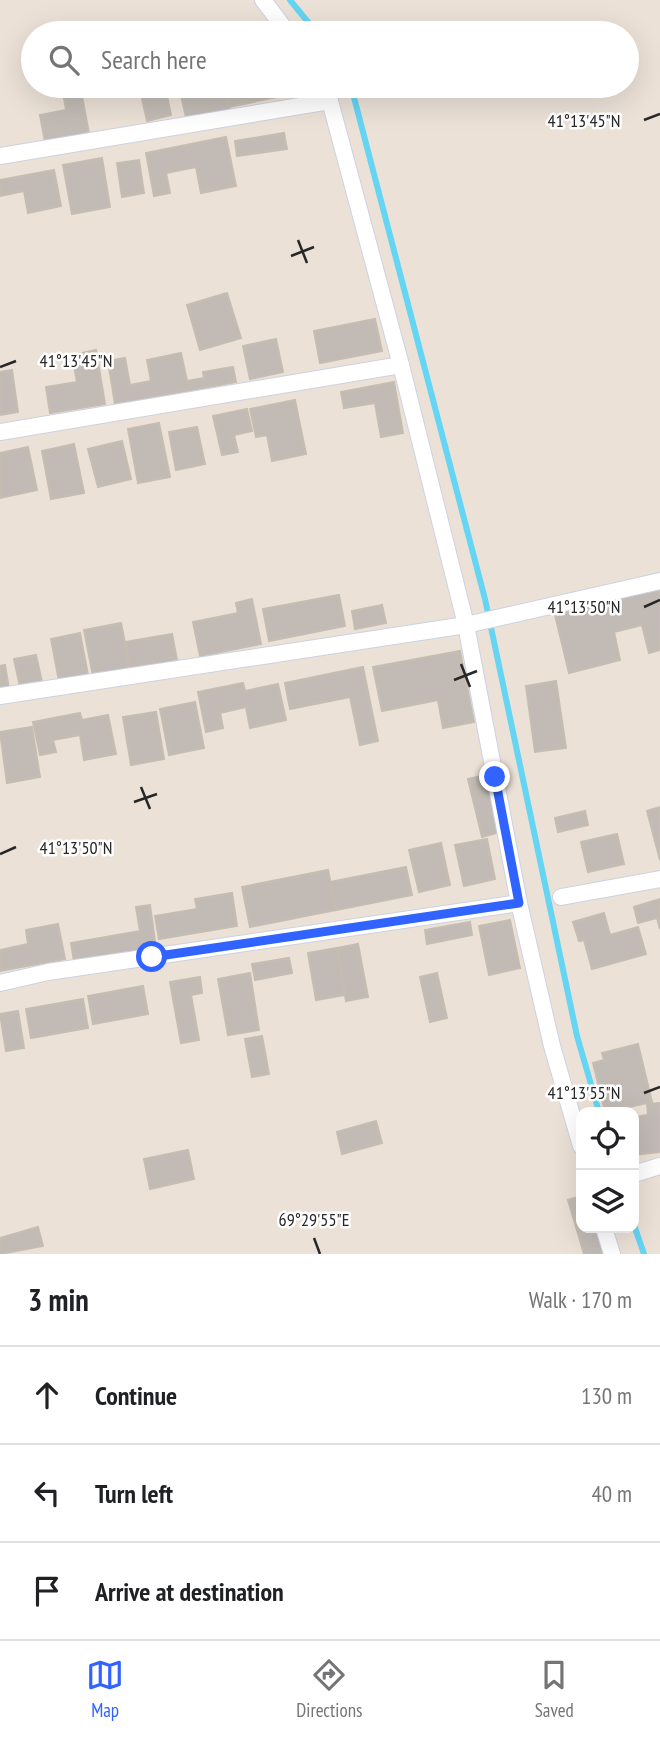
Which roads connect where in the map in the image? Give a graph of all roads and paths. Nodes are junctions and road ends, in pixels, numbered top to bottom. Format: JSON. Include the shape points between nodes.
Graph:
{"nodes":[{"id":1,"x":263,"y":0,"type":"edge"},
{"id":2,"x":279,"y":21,"type":"edge"},
{"id":3,"x":328,"y":98,"type":"edge"},
{"id":4,"x":330,"y":101,"type":"junction"},
{"id":5,"x":0,"y":156,"type":"edge"},
{"id":6,"x":401,"y":365,"type":"junction"},
{"id":7,"x":0,"y":432,"type":"edge"},
{"id":8,"x":660,"y":581,"type":"edge"},
{"id":9,"x":473,"y":624,"type":"junction"},
{"id":10,"x":0,"y":696,"type":"edge"},
{"id":11,"x":660,"y":879,"type":"edge"},
{"id":12,"x":561,"y":897,"type":"dead end"},
{"id":13,"x":519,"y":903,"type":"junction"},
{"id":14,"x":0,"y":983,"type":"edge"},
{"id":15,"x":576,"y":1129,"type":"edge"},
{"id":16,"x":660,"y":1166,"type":"edge"},
{"id":17,"x":639,"y":1172,"type":"edge"},
{"id":18,"x":606,"y":1233,"type":"edge"},
{"id":19,"x":612,"y":1254,"type":"edge"}],
"edges":[{"from":1,"to":2,"type":"street"},
{"from":3,"to":4,"type":"street"},
{"from":4,"to":5,"type":"street"},
{"from":4,"to":6,"type":"street"},
{"from":6,"to":7,"type":"street"},
{"from":6,"to":9,"type":"street"},
{"from":8,"to":9,"type":"street"},
{"from":9,"to":10,"type":"street"},
{"from":9,"to":13,"type":"street"},
{"from":11,"to":12,"type":"street"},
{"from":13,"to":14,"type":"street","via":[[48,972]]},
{"from":13,"to":15,"type":"street"},
{"from":16,"to":17,"type":"street"},
{"from":18,"to":19,"type":"street"}]}
